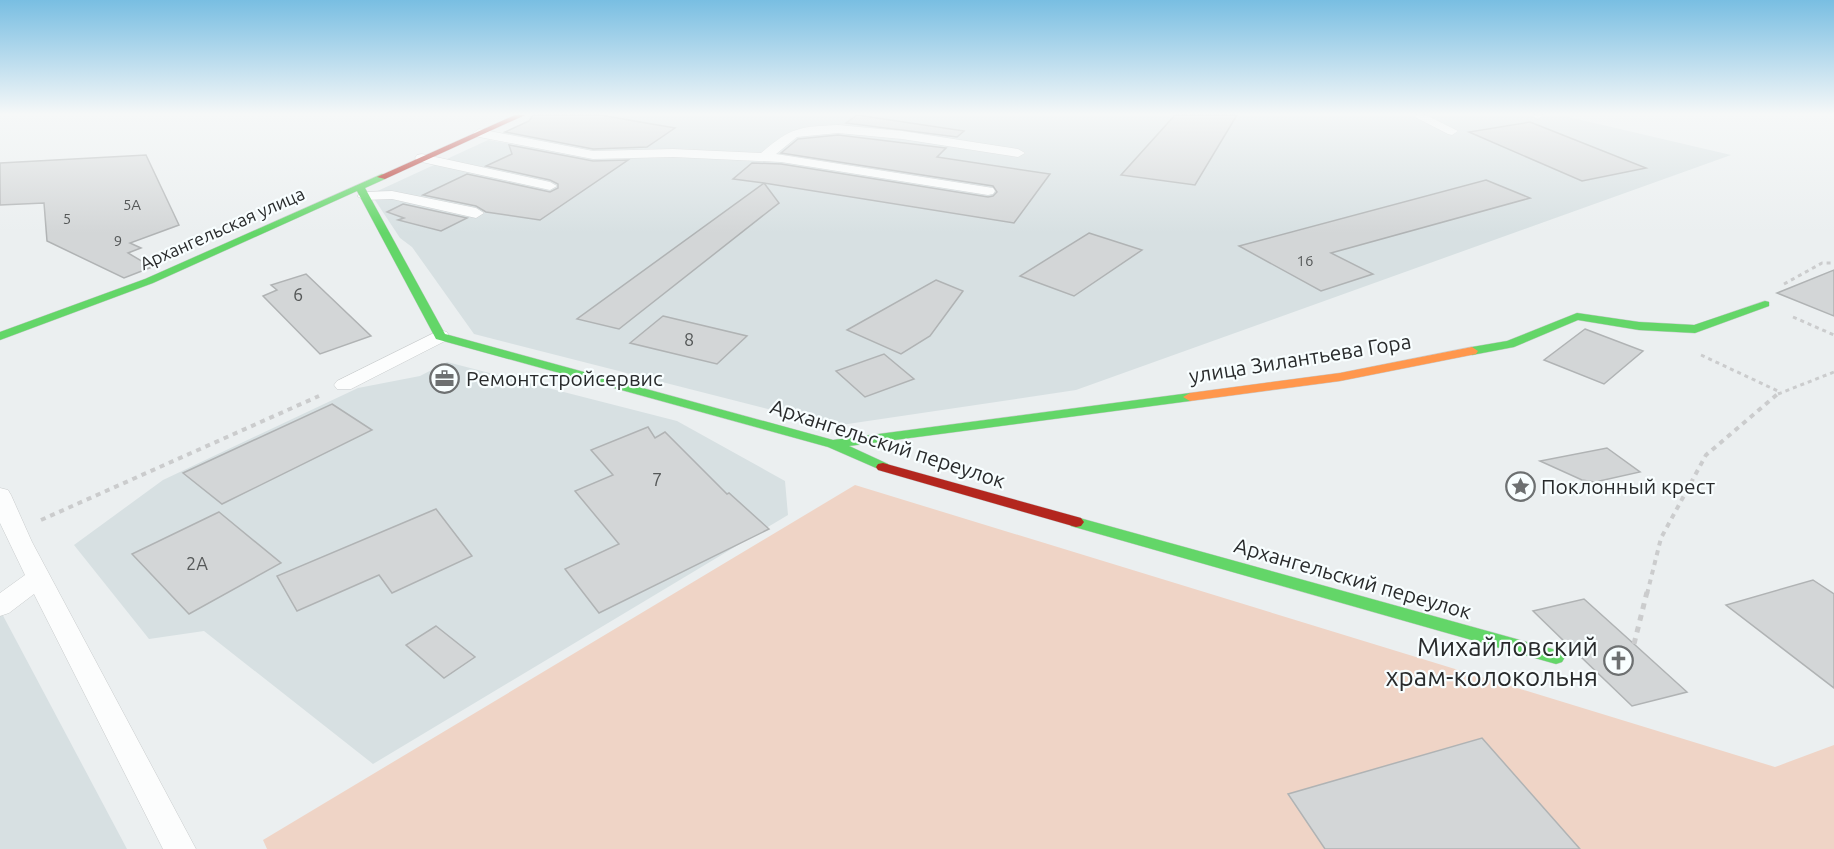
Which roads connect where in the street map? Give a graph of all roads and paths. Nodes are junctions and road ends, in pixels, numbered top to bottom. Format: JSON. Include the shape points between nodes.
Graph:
{"nodes":[{"id":1,"x":430,"y":155,"type":"edge"},
{"id":2,"x":591,"y":155,"type":"edge"},
{"id":3,"x":608,"y":155,"type":"edge"},
{"id":4,"x":710,"y":155,"type":"edge"},
{"id":5,"x":768,"y":155,"type":"edge"},
{"id":6,"x":765,"y":157,"type":"junction"},
{"id":7,"x":422,"y":158,"type":"junction"},
{"id":8,"x":550,"y":186,"type":"dead end"},
{"id":9,"x":988,"y":190,"type":"dead end"},
{"id":10,"x":361,"y":191,"type":"junction"},
{"id":11,"x":476,"y":213,"type":"dead end"},
{"id":12,"x":1834,"y":263,"type":"edge"},
{"id":13,"x":1765,"y":304,"type":"junction"},
{"id":14,"x":1834,"y":334,"type":"edge"},
{"id":15,"x":0,"y":336,"type":"edge"},
{"id":16,"x":440,"y":336,"type":"junction"},
{"id":17,"x":1693,"y":352,"type":"dead end"},
{"id":18,"x":1834,"y":372,"type":"edge"},
{"id":19,"x":344,"y":385,"type":"joint"},
{"id":20,"x":1780,"y":392,"type":"junction"},
{"id":21,"x":834,"y":444,"type":"junction"},
{"id":22,"x":0,"y":495,"type":"edge"},
{"id":23,"x":15,"y":531,"type":"junction"},
{"id":24,"x":39,"y":578,"type":"junction"},
{"id":25,"x":0,"y":606,"type":"edge"},
{"id":26,"x":1634,"y":644,"type":"dead end"},
{"id":27,"x":1556,"y":657,"type":"dead end"},
{"id":28,"x":180,"y":849,"type":"edge"}],
"edges":[{"from":1,"to":7,"type":"street","name":"Архангельская улица"},
{"from":2,"to":3,"type":"lane"},
{"from":4,"to":6,"type":"lane"},
{"from":5,"to":6,"type":"lane"},
{"from":6,"to":9,"type":"lane"},
{"from":7,"to":8,"type":"lane"},
{"from":7,"to":10,"type":"street","name":"Архангельская улица"},
{"from":10,"to":11,"type":"lane"},
{"from":10,"to":15,"type":"street","name":"Архангельская улица","via":[[149,281]]},
{"from":10,"to":16,"type":"street"},
{"from":12,"to":13,"type":"path","via":[[1822,263],[1768,293]]},
{"from":13,"to":14,"type":"path"},
{"from":13,"to":21,"type":"street","name":"улица Зилантьева Гора","via":[[1695,329],[1639,326],[1576,316],[1510,344],[1340,377]]},
{"from":16,"to":19,"type":"lane"},
{"from":16,"to":21,"type":"street","name":"Архангельский переулок"},
{"from":17,"to":20,"type":"path"},
{"from":18,"to":20,"type":"path"},
{"from":19,"to":23,"type":"path"},
{"from":20,"to":26,"type":"path","via":[[1706,455],[1661,538]]},
{"from":21,"to":27,"type":"street","name":"Архангельский переулок","via":[[878,466]]},
{"from":22,"to":23,"type":"lane"},
{"from":23,"to":24,"type":"lane"},
{"from":24,"to":25,"type":"lane"},
{"from":24,"to":28,"type":"lane"}]}
